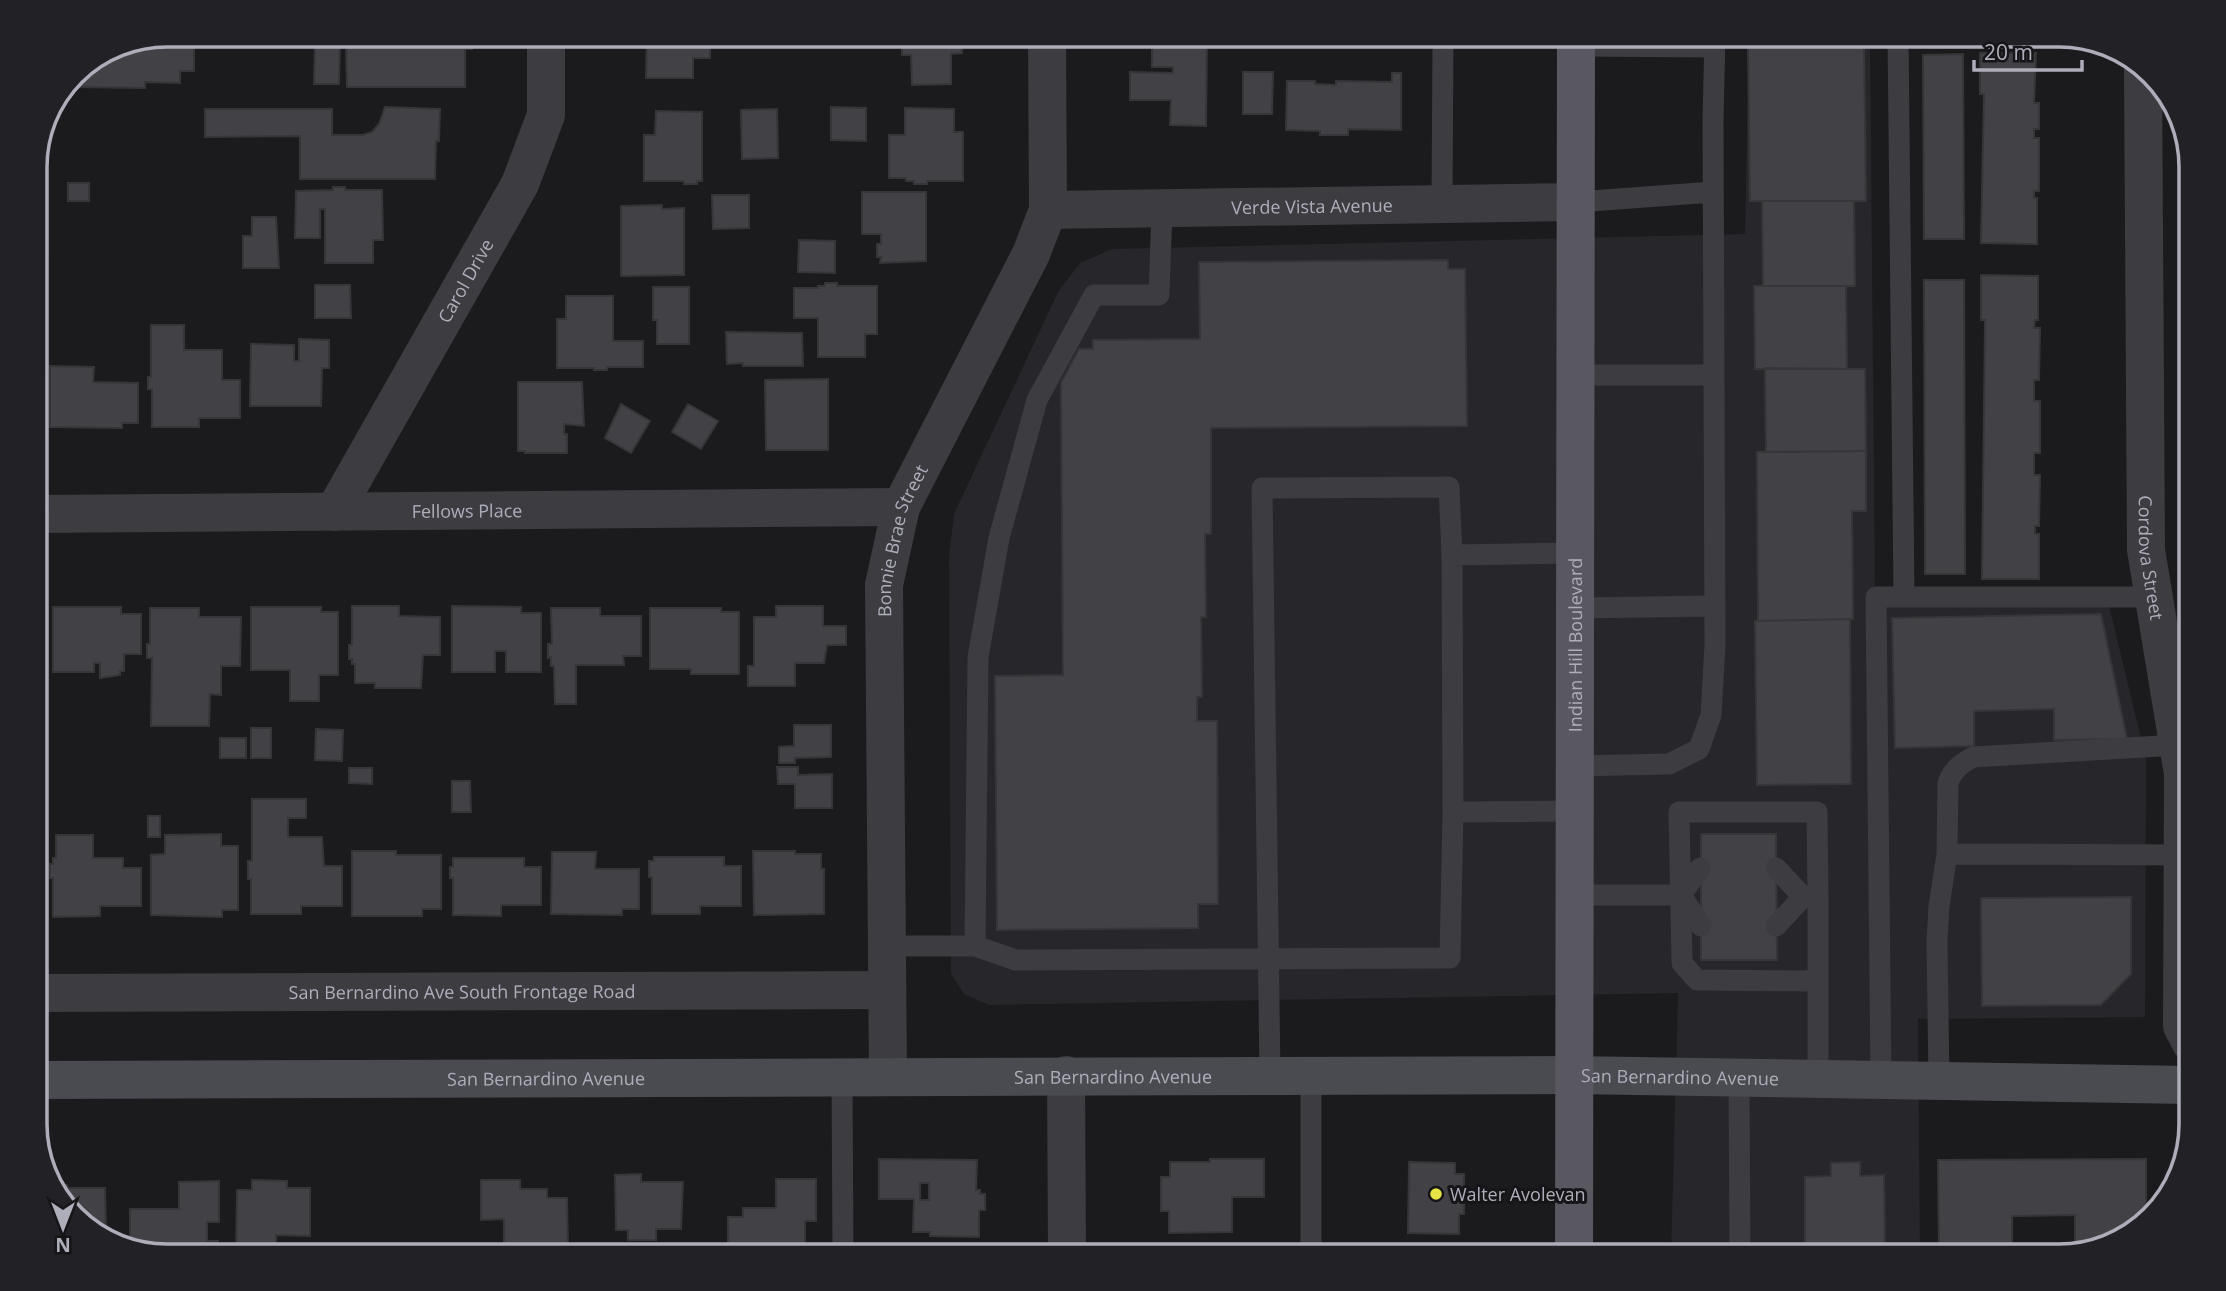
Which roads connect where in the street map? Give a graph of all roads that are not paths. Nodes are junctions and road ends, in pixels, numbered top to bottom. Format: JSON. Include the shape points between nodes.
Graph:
{"nodes":[{"id":1,"x":546,"y":47,"type":"edge"},
{"id":2,"x":1047,"y":47,"type":"edge"},
{"id":3,"x":1443,"y":47,"type":"edge"},
{"id":4,"x":1576,"y":47,"type":"edge"},
{"id":5,"x":1715,"y":47,"type":"edge"},
{"id":6,"x":1898,"y":47,"type":"edge"},
{"id":7,"x":2143,"y":81,"type":"edge"},
{"id":8,"x":1713,"y":192,"type":"junction"},
{"id":9,"x":1577,"y":202,"type":"junction"},
{"id":10,"x":1442,"y":204,"type":"junction"},
{"id":11,"x":1162,"y":209,"type":"junction"},
{"id":12,"x":1048,"y":211,"type":"junction"},
{"id":13,"x":1576,"y":375,"type":"junction"},
{"id":14,"x":1713,"y":375,"type":"junction"},
{"id":15,"x":901,"y":508,"type":"junction"},
{"id":16,"x":334,"y":512,"type":"junction"},
{"id":17,"x":48,"y":514,"type":"edge"},
{"id":18,"x":1575,"y":553,"type":"junction"},
{"id":19,"x":1452,"y":555,"type":"junction"},
{"id":20,"x":1904,"y":596,"type":"junction"},
{"id":21,"x":2152,"y":597,"type":"junction"},
{"id":22,"x":1714,"y":606,"type":"junction"},
{"id":23,"x":1574,"y":607,"type":"junction"},
{"id":24,"x":2178,"y":745,"type":"junction"},
{"id":25,"x":2179,"y":749,"type":"edge"},
{"id":26,"x":1574,"y":766,"type":"junction"},
{"id":27,"x":1574,"y":811,"type":"junction"},
{"id":28,"x":1453,"y":812,"type":"junction"},
{"id":29,"x":1947,"y":854,"type":"junction"},
{"id":30,"x":2179,"y":855,"type":"edge"},
{"id":31,"x":1700,"y":868,"type":"dead end"},
{"id":32,"x":1776,"y":868,"type":"dead end"},
{"id":33,"x":1573,"y":895,"type":"junction"},
{"id":34,"x":1681,"y":895,"type":"junction"},
{"id":35,"x":1811,"y":897,"type":"junction"},
{"id":36,"x":1701,"y":926,"type":"dead end"},
{"id":37,"x":1776,"y":926,"type":"dead end"},
{"id":38,"x":887,"y":946,"type":"junction"},
{"id":39,"x":975,"y":946,"type":"junction"},
{"id":40,"x":1268,"y":958,"type":"junction"},
{"id":41,"x":1818,"y":981,"type":"junction"},
{"id":42,"x":887,"y":990,"type":"junction"},
{"id":43,"x":48,"y":993,"type":"edge"},
{"id":44,"x":1066,"y":1075,"type":"junction"},
{"id":45,"x":1270,"y":1075,"type":"junction"},
{"id":46,"x":1311,"y":1075,"type":"junction"},
{"id":47,"x":1573,"y":1075,"type":"junction"},
{"id":48,"x":842,"y":1077,"type":"junction"},
{"id":49,"x":888,"y":1077,"type":"junction"},
{"id":50,"x":1740,"y":1078,"type":"junction"},
{"id":51,"x":1818,"y":1079,"type":"junction"},
{"id":52,"x":48,"y":1080,"type":"edge"},
{"id":53,"x":1881,"y":1080,"type":"junction"},
{"id":54,"x":1939,"y":1081,"type":"junction"},
{"id":55,"x":2179,"y":1085,"type":"edge"},
{"id":56,"x":843,"y":1244,"type":"edge"},
{"id":57,"x":1067,"y":1244,"type":"edge"},
{"id":58,"x":1311,"y":1244,"type":"edge"},
{"id":59,"x":1574,"y":1244,"type":"edge"},
{"id":60,"x":1740,"y":1244,"type":"edge"}],
"edges":[{"from":1,"to":16,"type":"street","name":"Carol Drive","via":[[546,115],[520,184]]},
{"from":2,"to":12,"type":"street","name":"Bonnie Brae Street"},
{"from":3,"to":10,"type":"lane"},
{"from":4,"to":9,"type":"main road","name":"Indian Hill Boulevard"},
{"from":5,"to":8,"type":"lane"},
{"from":6,"to":20,"type":"lane"},
{"from":7,"to":21,"type":"street","name":"Cordova Street","via":[[2146,550]]},
{"from":8,"to":9,"type":"lane"},
{"from":8,"to":14,"type":"lane"},
{"from":9,"to":10,"type":"street","name":"Verde Vista Avenue"},
{"from":9,"to":13,"type":"main road","name":"Indian Hill Boulevard"},
{"from":10,"to":11,"type":"street","name":"Verde Vista Avenue"},
{"from":11,"to":12,"type":"street","name":"Verde Vista Avenue"},
{"from":11,"to":39,"type":"lane","via":[[1159,295],[1094,295],[1037,400],[999,538],[978,657]]},
{"from":12,"to":15,"type":"street","name":"Bonnie Brae Street","via":[[1031,254]]},
{"from":13,"to":14,"type":"lane"},
{"from":13,"to":18,"type":"main road","name":"Indian Hill Boulevard"},
{"from":14,"to":22,"type":"lane"},
{"from":15,"to":16,"type":"street","name":"Fellows Place"},
{"from":15,"to":38,"type":"street","name":"Bonnie Brae Street","via":[[884,585]]},
{"from":16,"to":17,"type":"street","name":"Fellows Place"},
{"from":18,"to":19,"type":"lane"},
{"from":18,"to":23,"type":"main road","name":"Indian Hill Boulevard"},
{"from":19,"to":28,"type":"lane"},
{"from":19,"to":40,"type":"lane","via":[[1450,487],[1262,488]]},
{"from":20,"to":21,"type":"lane"},
{"from":20,"to":53,"type":"lane","via":[[1876,597]]},
{"from":21,"to":24,"type":"street","name":"Cordova Street"},
{"from":22,"to":23,"type":"lane"},
{"from":22,"to":26,"type":"lane","via":[[1711,715],[1699,749],[1669,765]]},
{"from":23,"to":26,"type":"main road","name":"Indian Hill Boulevard"},
{"from":24,"to":25,"type":"street","name":"Cordova Street"},
{"from":24,"to":29,"type":"lane","via":[[1973,757],[1960,764],[1948,783]]},
{"from":26,"to":27,"type":"main road","name":"Indian Hill Boulevard"},
{"from":27,"to":28,"type":"lane"},
{"from":27,"to":33,"type":"main road","name":"Indian Hill Boulevard"},
{"from":28,"to":40,"type":"lane","via":[[1450,958]]},
{"from":29,"to":30,"type":"lane"},
{"from":29,"to":54,"type":"lane","via":[[1937,941]]},
{"from":31,"to":34,"type":"lane"},
{"from":32,"to":35,"type":"lane"},
{"from":33,"to":34,"type":"lane"},
{"from":33,"to":47,"type":"main road","name":"Indian Hill Boulevard"},
{"from":34,"to":35,"type":"lane","via":[[1679,812],[1817,812]]},
{"from":34,"to":36,"type":"lane"},
{"from":34,"to":41,"type":"lane","via":[[1682,963],[1697,980]]},
{"from":35,"to":37,"type":"lane"},
{"from":35,"to":41,"type":"lane"},
{"from":38,"to":39,"type":"lane"},
{"from":38,"to":42,"type":"street","name":"Bonnie Brae Street"},
{"from":39,"to":40,"type":"lane","via":[[1016,960]]},
{"from":40,"to":45,"type":"lane"},
{"from":41,"to":51,"type":"lane"},
{"from":42,"to":43,"type":"street","name":"San Bernardino Ave South Frontage Road"},
{"from":42,"to":49,"type":"street","name":"Bonnie Brae Street"},
{"from":44,"to":45,"type":"main road","name":"San Bernardino Avenue"},
{"from":44,"to":49,"type":"main road","name":"San Bernardino Avenue"},
{"from":44,"to":57,"type":"street"},
{"from":45,"to":46,"type":"main road","name":"San Bernardino Avenue"},
{"from":46,"to":47,"type":"main road","name":"San Bernardino Avenue"},
{"from":46,"to":58,"type":"lane"},
{"from":47,"to":50,"type":"main road","name":"San Bernardino Avenue"},
{"from":47,"to":59,"type":"main road","name":"Indian Hill Boulevard"},
{"from":48,"to":49,"type":"main road","name":"San Bernardino Avenue"},
{"from":48,"to":52,"type":"main road","name":"San Bernardino Avenue"},
{"from":48,"to":56,"type":"lane"},
{"from":50,"to":51,"type":"main road","name":"San Bernardino Avenue"},
{"from":50,"to":60,"type":"lane"},
{"from":51,"to":53,"type":"main road","name":"San Bernardino Avenue"},
{"from":53,"to":54,"type":"main road","name":"San Bernardino Avenue"},
{"from":54,"to":55,"type":"main road","name":"San Bernardino Avenue"}]}
